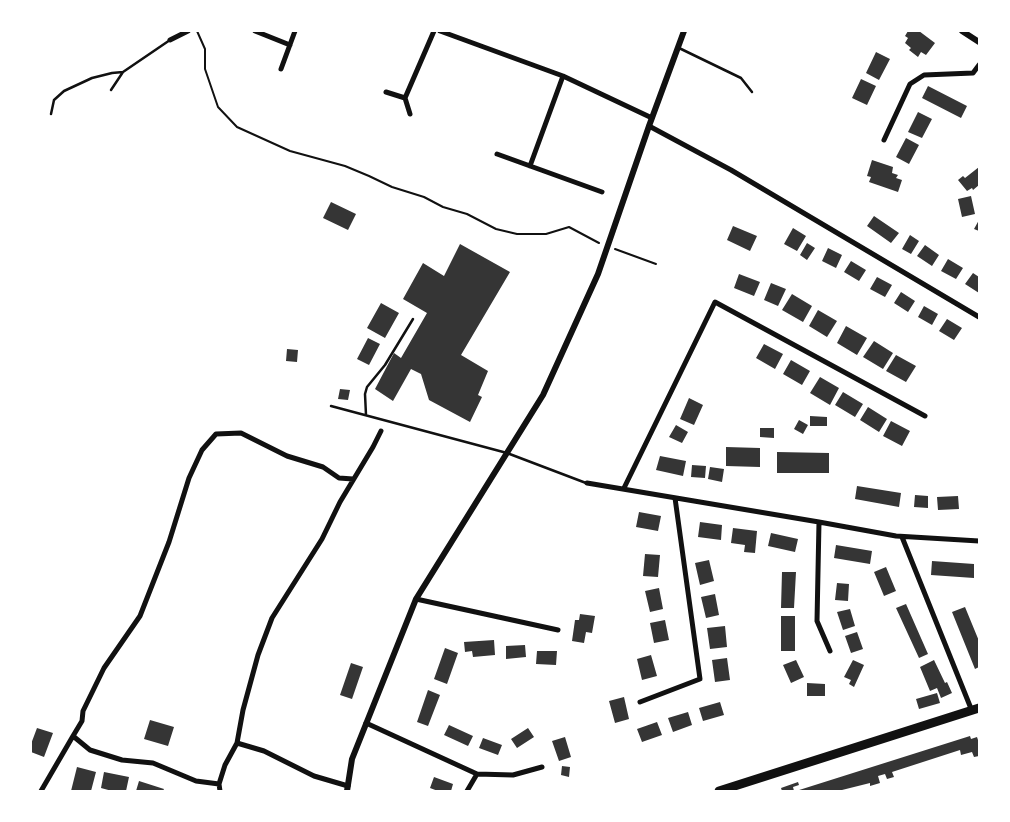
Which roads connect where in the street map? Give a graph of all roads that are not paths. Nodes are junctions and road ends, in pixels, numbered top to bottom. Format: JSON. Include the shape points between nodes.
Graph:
{"nodes":[{"id":1,"x":188,"y":31,"type":"edge"},
{"id":2,"x":255,"y":31,"type":"edge"},
{"id":3,"x":295,"y":31,"type":"edge"},
{"id":4,"x":434,"y":31,"type":"edge"},
{"id":5,"x":440,"y":31,"type":"edge"},
{"id":6,"x":684,"y":31,"type":"edge"},
{"id":7,"x":962,"y":31,"type":"edge"},
{"id":8,"x":170,"y":40,"type":"joint"},
{"id":9,"x":979,"y":42,"type":"edge"},
{"id":10,"x":290,"y":45,"type":"junction"},
{"id":11,"x":678,"y":47,"type":"junction"},
{"id":12,"x":979,"y":65,"type":"edge"},
{"id":13,"x":281,"y":69,"type":"dead end"},
{"id":14,"x":123,"y":72,"type":"junction"},
{"id":15,"x":563,"y":76,"type":"junction"},
{"id":16,"x":111,"y":90,"type":"dead end"},
{"id":17,"x":386,"y":92,"type":"dead end"},
{"id":18,"x":752,"y":92,"type":"dead end"},
{"id":19,"x":405,"y":98,"type":"junction"},
{"id":20,"x":51,"y":114,"type":"dead end"},
{"id":21,"x":410,"y":114,"type":"dead end"},
{"id":22,"x":652,"y":118,"type":"junction"},
{"id":23,"x":649,"y":126,"type":"junction"},
{"id":24,"x":884,"y":140,"type":"dead end"},
{"id":25,"x":497,"y":154,"type":"dead end"},
{"id":26,"x":530,"y":166,"type":"junction"},
{"id":27,"x":602,"y":192,"type":"dead end"},
{"id":28,"x":979,"y":317,"type":"edge"},
{"id":29,"x":413,"y":319,"type":"dead end"},
{"id":30,"x":331,"y":406,"type":"dead end"},
{"id":31,"x":366,"y":415,"type":"junction"},
{"id":32,"x":925,"y":416,"type":"dead end"},
{"id":33,"x":381,"y":431,"type":"dead end"},
{"id":34,"x":507,"y":453,"type":"junction"},
{"id":35,"x":353,"y":479,"type":"junction"},
{"id":36,"x":588,"y":483,"type":"joint"},
{"id":37,"x":624,"y":488,"type":"junction"},
{"id":38,"x":675,"y":498,"type":"junction"},
{"id":39,"x":819,"y":522,"type":"junction"},
{"id":40,"x":902,"y":537,"type":"junction"},
{"id":41,"x":979,"y":541,"type":"edge"},
{"id":42,"x":416,"y":600,"type":"junction"},
{"id":43,"x":558,"y":630,"type":"dead end"},
{"id":44,"x":830,"y":651,"type":"dead end"},
{"id":45,"x":640,"y":702,"type":"dead end"},
{"id":46,"x":975,"y":710,"type":"edge"},
{"id":47,"x":366,"y":723,"type":"junction"},
{"id":48,"x":73,"y":736,"type":"junction"},
{"id":49,"x":237,"y":743,"type":"junction"},
{"id":50,"x":542,"y":767,"type":"dead end"},
{"id":51,"x":478,"y":774,"type":"junction"},
{"id":52,"x":219,"y":784,"type":"junction"},
{"id":53,"x":347,"y":788,"type":"edge"},
{"id":54,"x":41,"y":791,"type":"edge"},
{"id":55,"x":220,"y":791,"type":"edge"},
{"id":56,"x":467,"y":791,"type":"edge"},
{"id":57,"x":719,"y":791,"type":"edge"}],
"edges":[{"from":1,"to":8,"type":"street"},
{"from":2,"to":10,"type":"street"},
{"from":3,"to":10,"type":"street"},
{"from":4,"to":19,"type":"street"},
{"from":5,"to":15,"type":"street"},
{"from":6,"to":11,"type":"street"},
{"from":7,"to":9,"type":"street"},
{"from":8,"to":14,"type":"lane"},
{"from":10,"to":13,"type":"street"},
{"from":11,"to":18,"type":"lane","via":[[740,78]]},
{"from":11,"to":22,"type":"street"},
{"from":12,"to":24,"type":"street","via":[[973,73],[924,75],[910,84]]},
{"from":14,"to":16,"type":"lane"},
{"from":14,"to":20,"type":"lane","via":[[92,78],[64,90],[54,100]]},
{"from":15,"to":22,"type":"street"},
{"from":15,"to":26,"type":"street"},
{"from":17,"to":19,"type":"street"},
{"from":19,"to":21,"type":"street"},
{"from":22,"to":23,"type":"street"},
{"from":23,"to":28,"type":"street","via":[[731,170]]},
{"from":23,"to":34,"type":"street","via":[[598,274],[543,394]]},
{"from":25,"to":26,"type":"street"},
{"from":26,"to":27,"type":"street"},
{"from":29,"to":31,"type":"lane","via":[[385,365],[367,387]]},
{"from":30,"to":31,"type":"lane"},
{"from":31,"to":34,"type":"lane"},
{"from":32,"to":37,"type":"street","via":[[716,302]]},
{"from":33,"to":35,"type":"street"},
{"from":34,"to":36,"type":"lane"},
{"from":34,"to":42,"type":"street"},
{"from":35,"to":48,"type":"street","via":[[339,478],[323,467],[287,456],[241,433],[216,434],[202,450],[189,478],[169,542],[140,616],[104,668]]},
{"from":35,"to":49,"type":"street","via":[[322,539],[272,618],[258,655]]},
{"from":36,"to":37,"type":"street"},
{"from":37,"to":38,"type":"street"},
{"from":38,"to":39,"type":"street"},
{"from":38,"to":45,"type":"street","via":[[700,679]]},
{"from":39,"to":40,"type":"street"},
{"from":39,"to":44,"type":"street","via":[[818,621]]},
{"from":40,"to":41,"type":"street"},
{"from":40,"to":46,"type":"street"},
{"from":42,"to":43,"type":"street"},
{"from":42,"to":47,"type":"street"},
{"from":46,"to":57,"type":"main road"},
{"from":47,"to":51,"type":"street"},
{"from":47,"to":53,"type":"street","via":[[352,758]]},
{"from":48,"to":52,"type":"street","via":[[90,750],[122,760],[153,763],[196,781]]},
{"from":48,"to":54,"type":"street"},
{"from":49,"to":52,"type":"street"},
{"from":49,"to":53,"type":"street","via":[[264,751]]},
{"from":50,"to":51,"type":"street","via":[[513,775]]},
{"from":51,"to":56,"type":"street"},
{"from":52,"to":55,"type":"street"}]}
